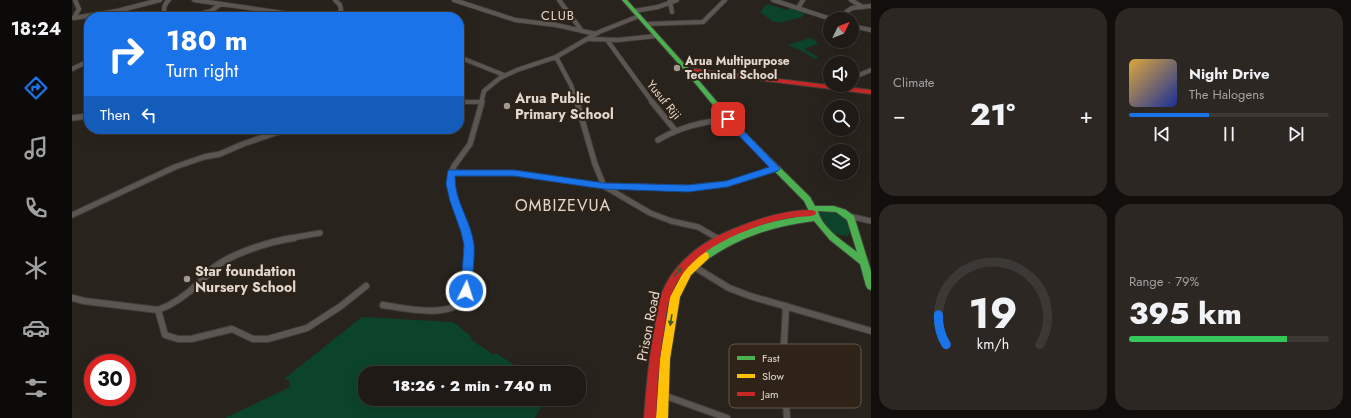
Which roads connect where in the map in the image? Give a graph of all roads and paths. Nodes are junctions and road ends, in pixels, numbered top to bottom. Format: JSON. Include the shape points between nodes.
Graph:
{"nodes":[{"id":1,"x":75,"y":0,"type":"edge"},
{"id":2,"x":160,"y":0,"type":"edge"},
{"id":3,"x":169,"y":0,"type":"edge"},
{"id":4,"x":194,"y":0,"type":"edge"},
{"id":5,"x":335,"y":0,"type":"edge"},
{"id":6,"x":454,"y":0,"type":"edge"},
{"id":7,"x":559,"y":0,"type":"edge"},
{"id":8,"x":624,"y":0,"type":"edge"},
{"id":9,"x":677,"y":0,"type":"edge"},
{"id":10,"x":724,"y":0,"type":"edge"},
{"id":11,"x":773,"y":0,"type":"edge"},
{"id":12,"x":803,"y":0,"type":"edge"},
{"id":13,"x":851,"y":0,"type":"edge"},
{"id":14,"x":244,"y":1,"type":"dead end"},
{"id":15,"x":670,"y":1,"type":"edge"},
{"id":16,"x":221,"y":4,"type":"junction"},
{"id":17,"x":237,"y":6,"type":"junction"},
{"id":18,"x":862,"y":6,"type":"junction"},
{"id":19,"x":871,"y":6,"type":"edge"},
{"id":20,"x":798,"y":8,"type":"junction"},
{"id":21,"x":211,"y":10,"type":"joint"},
{"id":22,"x":111,"y":12,"type":"edge"},
{"id":23,"x":165,"y":12,"type":"edge"},
{"id":24,"x":203,"y":12,"type":"edge"},
{"id":25,"x":268,"y":12,"type":"edge"},
{"id":26,"x":340,"y":12,"type":"edge"},
{"id":27,"x":672,"y":12,"type":"dead end"},
{"id":28,"x":844,"y":12,"type":"edge"},
{"id":29,"x":636,"y":14,"type":"junction"},
{"id":30,"x":84,"y":16,"type":"edge"},
{"id":31,"x":823,"y":16,"type":"edge"},
{"id":32,"x":646,"y":24,"type":"junction"},
{"id":33,"x":859,"y":27,"type":"edge"},
{"id":34,"x":871,"y":30,"type":"edge"},
{"id":35,"x":582,"y":31,"type":"junction"},
{"id":36,"x":596,"y":34,"type":"junction"},
{"id":37,"x":656,"y":36,"type":"junction"},
{"id":38,"x":586,"y":39,"type":"junction"},
{"id":39,"x":607,"y":40,"type":"junction"},
{"id":40,"x":556,"y":57,"type":"junction"},
{"id":41,"x":464,"y":58,"type":"edge"},
{"id":42,"x":84,"y":63,"type":"edge"},
{"id":43,"x":72,"y":69,"type":"edge"},
{"id":44,"x":687,"y":70,"type":"junction"},
{"id":45,"x":871,"y":70,"type":"edge"},
{"id":46,"x":504,"y":75,"type":"junction"},
{"id":47,"x":859,"y":75,"type":"edge"},
{"id":48,"x":823,"y":85,"type":"edge"},
{"id":49,"x":859,"y":90,"type":"edge"},
{"id":50,"x":871,"y":92,"type":"edge"},
{"id":51,"x":464,"y":102,"type":"edge"},
{"id":52,"x":482,"y":102,"type":"junction"},
{"id":53,"x":84,"y":117,"type":"edge"},
{"id":54,"x":72,"y":118,"type":"edge"},
{"id":55,"x":728,"y":119,"type":"junction"},
{"id":56,"x":675,"y":130,"type":"junction"},
{"id":57,"x":272,"y":134,"type":"edge"},
{"id":58,"x":658,"y":140,"type":"dead end"},
{"id":59,"x":775,"y":169,"type":"junction"},
{"id":60,"x":451,"y":172,"type":"junction"},
{"id":61,"x":604,"y":186,"type":"junction"},
{"id":62,"x":815,"y":212,"type":"junction"},
{"id":63,"x":72,"y":216,"type":"edge"},
{"id":64,"x":849,"y":216,"type":"junction"},
{"id":65,"x":871,"y":221,"type":"edge"},
{"id":66,"x":320,"y":233,"type":"dead end"},
{"id":67,"x":856,"y":238,"type":"junction"},
{"id":68,"x":836,"y":239,"type":"junction"},
{"id":69,"x":723,"y":241,"type":"junction"},
{"id":70,"x":861,"y":261,"type":"junction"},
{"id":71,"x":693,"y":266,"type":"junction"},
{"id":72,"x":366,"y":286,"type":"dead end"},
{"id":73,"x":871,"y":286,"type":"edge"},
{"id":74,"x":72,"y":298,"type":"edge"},
{"id":75,"x":383,"y":305,"type":"dead end"},
{"id":76,"x":786,"y":306,"type":"junction"},
{"id":77,"x":158,"y":310,"type":"junction"},
{"id":78,"x":871,"y":331,"type":"edge"},
{"id":79,"x":784,"y":344,"type":"edge"},
{"id":80,"x":651,"y":391,"type":"junction"},
{"id":81,"x":662,"y":395,"type":"junction"},
{"id":82,"x":786,"y":408,"type":"edge"},
{"id":83,"x":650,"y":418,"type":"edge"},
{"id":84,"x":662,"y":418,"type":"edge"},
{"id":85,"x":727,"y":418,"type":"edge"},
{"id":86,"x":787,"y":418,"type":"edge"}],
"edges":[{"from":1,"to":30,"type":"street","via":[[79,9],[74,18]]},
{"from":2,"to":22,"type":"street"},
{"from":3,"to":23,"type":"street","via":[[164,4]]},
{"from":4,"to":16,"type":"street"},
{"from":5,"to":26,"type":"street","via":[[340,5]]},
{"from":6,"to":35,"type":"street","via":[[515,20]]},
{"from":7,"to":35,"type":"street"},
{"from":8,"to":29,"type":"street"},
{"from":9,"to":15,"type":"street"},
{"from":10,"to":32,"type":"street","via":[[702,22]]},
{"from":11,"to":20,"type":"street"},
{"from":12,"to":20,"type":"street"},
{"from":13,"to":18,"type":"street"},
{"from":14,"to":17,"type":"street"},
{"from":15,"to":27,"type":"street"},
{"from":15,"to":29,"type":"street"},
{"from":16,"to":17,"type":"street"},
{"from":16,"to":21,"type":"street"},
{"from":17,"to":25,"type":"street"},
{"from":18,"to":19,"type":"street"},
{"from":18,"to":28,"type":"street"},
{"from":20,"to":31,"type":"street"},
{"from":21,"to":24,"type":"street"},
{"from":29,"to":32,"type":"street"},
{"from":29,"to":36,"type":"street"},
{"from":32,"to":37,"type":"street"},
{"from":33,"to":34,"type":"street"},
{"from":35,"to":36,"type":"street"},
{"from":36,"to":38,"type":"street"},
{"from":37,"to":39,"type":"street"},
{"from":37,"to":44,"type":"street"},
{"from":38,"to":39,"type":"street"},
{"from":38,"to":40,"type":"street"},
{"from":39,"to":56,"type":"street","name":"Yusuf Riji","via":[[642,90]]},
{"from":40,"to":46,"type":"street"},
{"from":40,"to":61,"type":"street","via":[[571,86]]},
{"from":41,"to":46,"type":"street"},
{"from":42,"to":43,"type":"street"},
{"from":44,"to":48,"type":"street"},
{"from":44,"to":55,"type":"street"},
{"from":45,"to":47,"type":"street"},
{"from":46,"to":52,"type":"street","via":[[492,82],[484,91]]},
{"from":49,"to":50,"type":"street"},
{"from":51,"to":52,"type":"street"},
{"from":52,"to":60,"type":"street","via":[[469,145]]},
{"from":53,"to":54,"type":"street"},
{"from":55,"to":56,"type":"street","name":"Yusuf Riji","via":[[701,122]]},
{"from":55,"to":59,"type":"street"},
{"from":56,"to":58,"type":"street"},
{"from":57,"to":63,"type":"street","via":[[220,154],[175,167]]},
{"from":59,"to":61,"type":"street","via":[[727,184],[688,188]]},
{"from":59,"to":62,"type":"street","via":[[807,199]]},
{"from":60,"to":61,"type":"street","via":[[514,173]]},
{"from":60,"to":75,"type":"street","via":[[450,184],[454,201],[469,245],[467,284],[462,301],[452,309],[442,311]]},
{"from":61,"to":69,"type":"street","via":[[650,213],[698,227]]},
{"from":62,"to":64,"type":"street","name":"Prison Road","via":[[838,212]]},
{"from":62,"to":68,"type":"street"},
{"from":62,"to":69,"type":"street","name":"Prison Road"},
{"from":64,"to":65,"type":"street"},
{"from":64,"to":67,"type":"street"},
{"from":66,"to":77,"type":"street","via":[[278,240],[226,259],[210,270],[203,280],[181,299]]},
{"from":67,"to":68,"type":"street"},
{"from":67,"to":70,"type":"street"},
{"from":68,"to":70,"type":"street"},
{"from":69,"to":71,"type":"street","name":"Prison Road"},
{"from":80,"to":69,"type":"street","name":"Prison Road","one_way":true,"via":[[653,366],[668,288],[684,264],[705,247]]},
{"from":70,"to":73,"type":"street"},
{"from":71,"to":76,"type":"street","via":[[729,288]]},
{"from":71,"to":81,"type":"street","name":"Prison Road","one_way":true,"via":[[677,291]]},
{"from":72,"to":77,"type":"street","via":[[307,328],[268,339],[253,340],[232,329],[178,340],[165,335]]},
{"from":74,"to":77,"type":"street"},
{"from":76,"to":78,"type":"street"},
{"from":76,"to":79,"type":"street"},
{"from":80,"to":81,"type":"street"},
{"from":80,"to":83,"type":"street","name":"Prison Road"},
{"from":81,"to":84,"type":"street","name":"Prison Road"},
{"from":81,"to":85,"type":"street"},
{"from":82,"to":86,"type":"street"}]}
